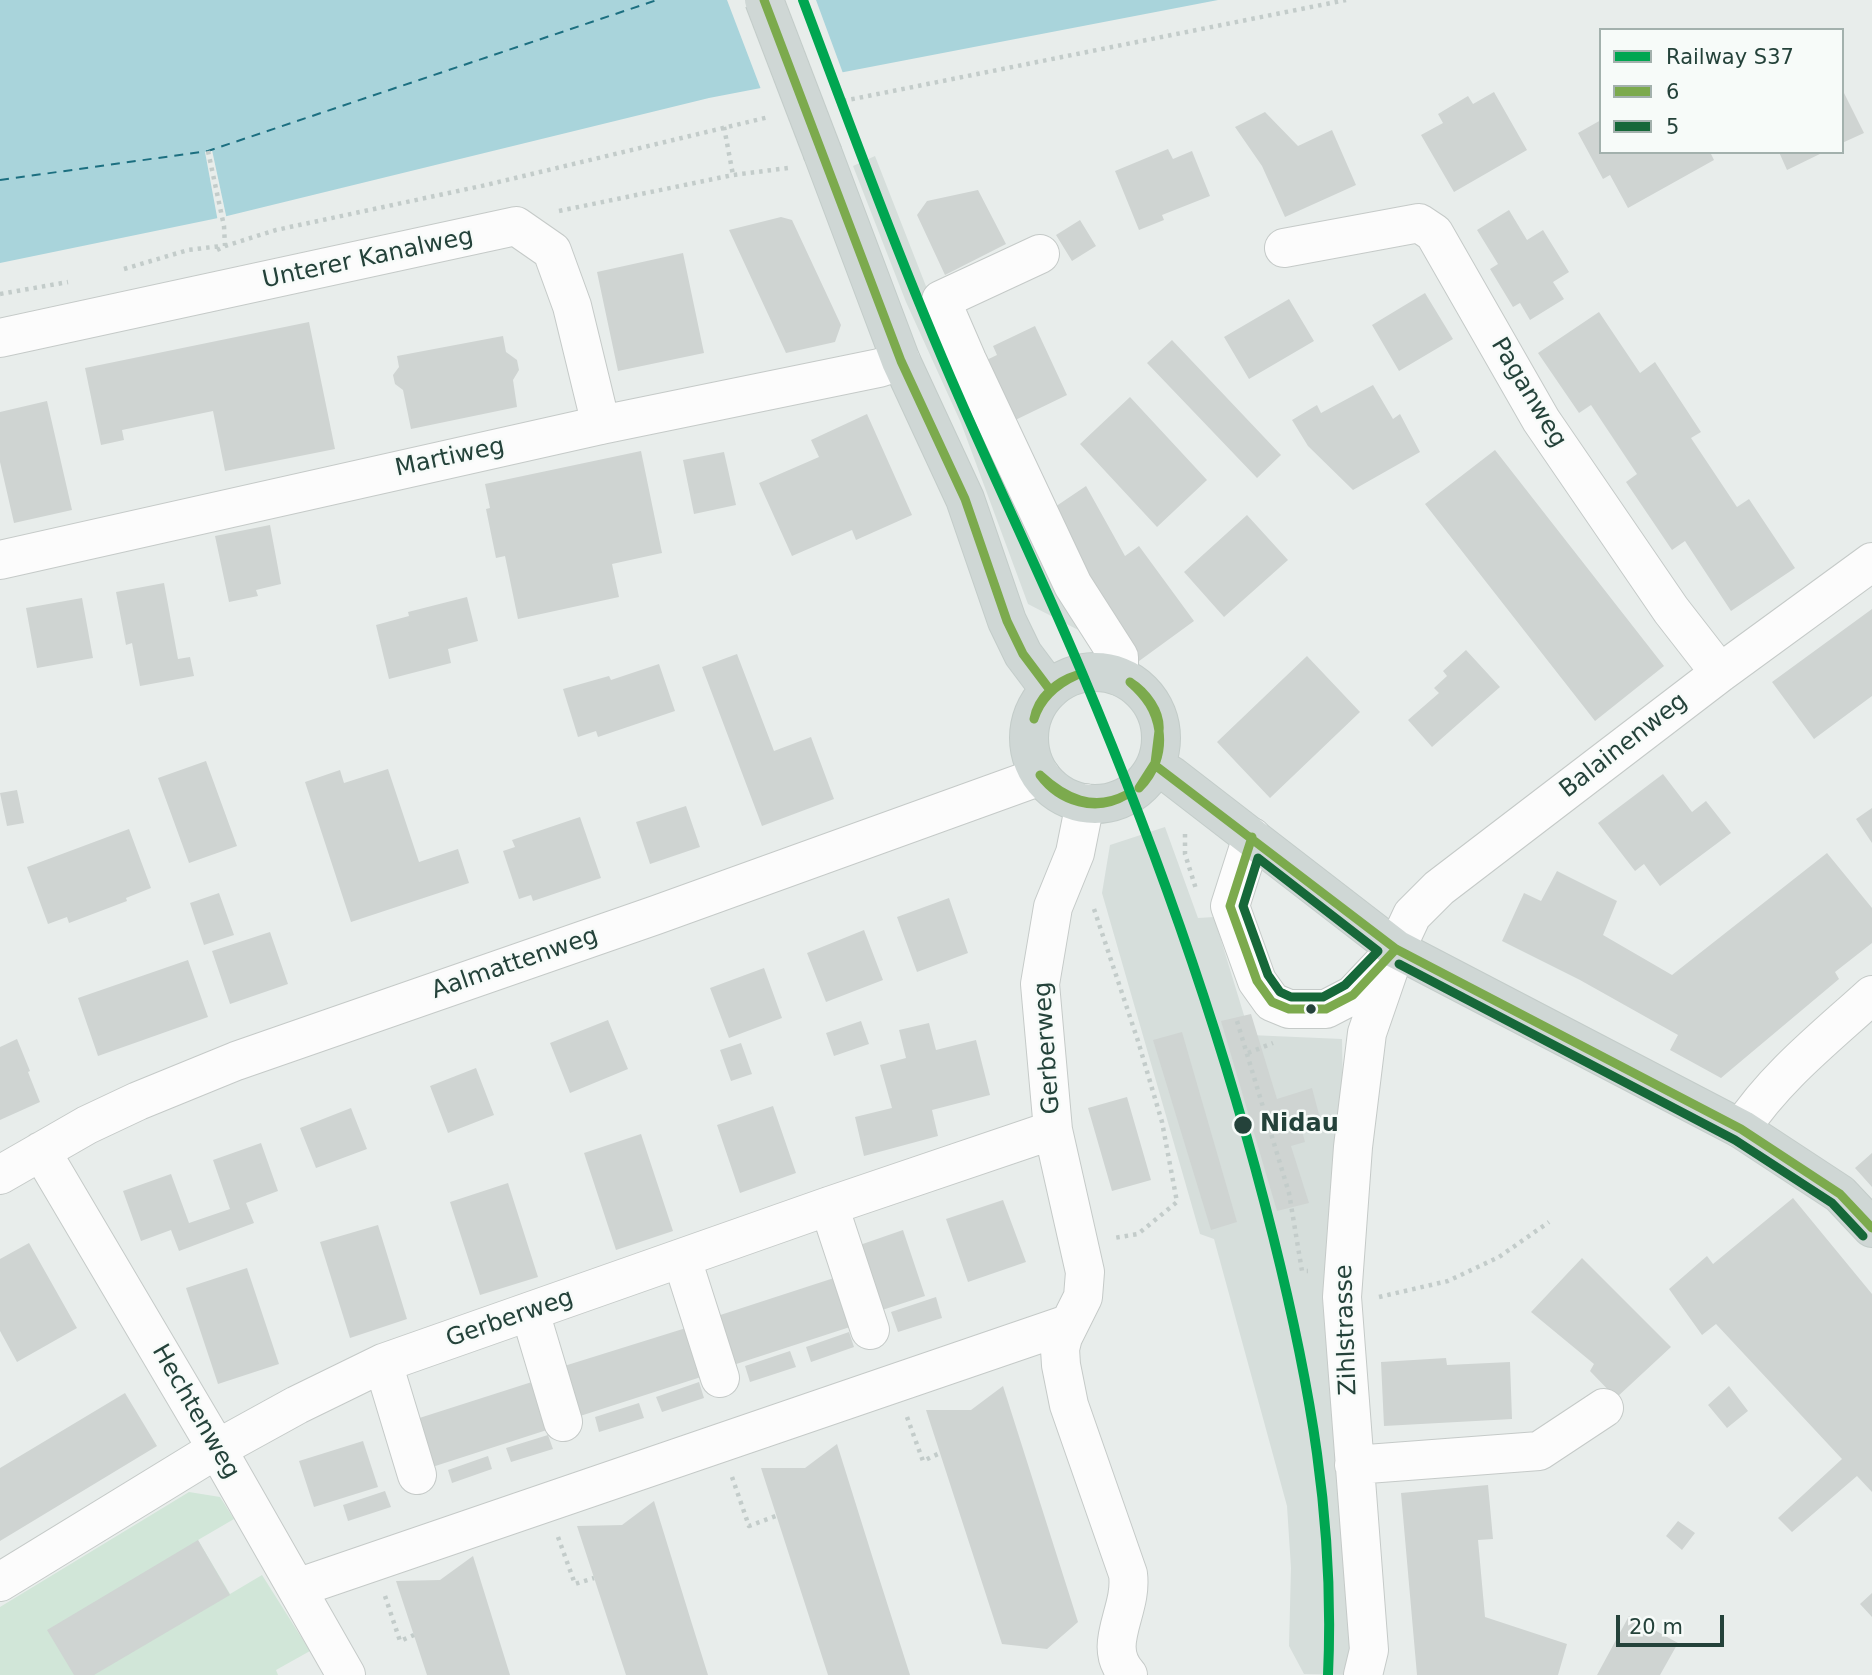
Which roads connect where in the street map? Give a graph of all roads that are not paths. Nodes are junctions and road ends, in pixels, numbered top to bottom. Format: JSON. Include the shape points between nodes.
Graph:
{"nodes":[{"id":1,"x":764,"y":0,"type":"edge"},
{"id":2,"x":1284,"y":248,"type":"dead end"},
{"id":3,"x":1040,"y":254,"type":"dead end"},
{"id":4,"x":0,"y":338,"type":"edge"},
{"id":5,"x":901,"y":361,"type":"junction"},
{"id":6,"x":601,"y":425,"type":"junction"},
{"id":7,"x":0,"y":560,"type":"edge"},
{"id":8,"x":1872,"y":562,"type":"edge"},
{"id":9,"x":1720,"y":673,"type":"junction"},
{"id":10,"x":1119,"y":676,"type":"junction"},
{"id":11,"x":1050,"y":690,"type":"junction"},
{"id":12,"x":1156,"y":766,"type":"junction"},
{"id":13,"x":1041,"y":776,"type":"junction"},
{"id":14,"x":1085,"y":803,"type":"junction"},
{"id":15,"x":1252,"y":837,"type":"junction"},
{"id":16,"x":1396,"y":949,"type":"junction"},
{"id":17,"x":1872,"y":995,"type":"edge"},
{"id":18,"x":1741,"y":1129,"type":"junction"},
{"id":19,"x":1054,"y":1130,"type":"junction"},
{"id":20,"x":41,"y":1151,"type":"junction"},
{"id":21,"x":0,"y":1175,"type":"edge"},
{"id":22,"x":828,"y":1206,"type":"junction"},
{"id":23,"x":1872,"y":1228,"type":"edge"},
{"id":24,"x":682,"y":1258,"type":"junction"},
{"id":25,"x":530,"y":1312,"type":"junction"},
{"id":26,"x":1069,"y":1324,"type":"junction"},
{"id":27,"x":870,"y":1330,"type":"dead end"},
{"id":28,"x":383,"y":1363,"type":"junction"},
{"id":29,"x":720,"y":1378,"type":"dead end"},
{"id":30,"x":1604,"y":1408,"type":"dead end"},
{"id":31,"x":563,"y":1422,"type":"dead end"},
{"id":32,"x":217,"y":1449,"type":"junction"},
{"id":33,"x":1354,"y":1465,"type":"junction"},
{"id":34,"x":417,"y":1475,"type":"dead end"},
{"id":35,"x":0,"y":1582,"type":"edge"},
{"id":36,"x":297,"y":1588,"type":"junction"},
{"id":37,"x":346,"y":1675,"type":"edge"},
{"id":38,"x":1128,"y":1675,"type":"edge"},
{"id":39,"x":1363,"y":1675,"type":"edge"}],
"edges":[{"from":1,"to":5,"type":"main road","bridge":true,"via":[[810,160]]},
{"from":2,"to":9,"type":"street","name":"Paganweg","via":[[1419,223],[1434,233],[1541,420],[1671,610]]},
{"from":3,"to":10,"type":"street","via":[[941,300],[1073,585],[1119,657]]},
{"from":4,"to":6,"type":"street","name":"Unterer Kanalweg","via":[[516,226],[552,251],[572,306]]},
{"from":5,"to":6,"type":"street","name":"Martiweg"},
{"from":5,"to":11,"type":"main road","via":[[965,499],[1007,621]]},
{"from":6,"to":7,"type":"street","name":"Martiweg"},
{"from":8,"to":9,"type":"street","name":"Balainenweg"},
{"from":9,"to":16,"type":"street","name":"Balainenweg","via":[[1498,828],[1412,915]]},
{"from":10,"to":11,"type":"main road","via":[[1082,673]]},
{"from":10,"to":12,"type":"main road","via":[[1138,687],[1152,703],[1160,723]]},
{"from":11,"to":13,"type":"main road","via":[[1038,705],[1029,741]]},
{"from":12,"to":14,"type":"main road","via":[[1131,794],[1100,805]]},
{"from":12,"to":15,"type":"main road"},
{"from":13,"to":14,"type":"main road","via":[[1068,799]]},
{"from":13,"to":20,"type":"street","name":"Aalmattenweg","via":[[236,1061],[138,1101]]},
{"from":14,"to":19,"type":"street","name":"Gerberweg","via":[[1075,853],[1053,907],[1040,984]]},
{"from":15,"to":16,"type":"main road"},
{"from":15,"to":16,"type":"street","via":[[1230,905],[1257,981],[1272,1002],[1289,1009],[1326,1009],[1353,995]]},
{"from":16,"to":18,"type":"main road"},
{"from":16,"to":33,"type":"street","name":"Zihlstrasse","via":[[1367,1033],[1353,1147],[1343,1284]]},
{"from":17,"to":18,"type":"street","via":[[1776,1083]]},
{"from":18,"to":23,"type":"main road","via":[[1840,1194]]},
{"from":19,"to":22,"type":"street","name":"Gerberweg"},
{"from":19,"to":26,"type":"street","name":"Gerberweg","via":[[1082,1259],[1083,1297]]},
{"from":20,"to":21,"type":"street","name":"Aalmattenweg"},
{"from":20,"to":32,"type":"street","name":"Hechtenweg"},
{"from":22,"to":24,"type":"street","name":"Gerberweg"},
{"from":22,"to":27,"type":"street"},
{"from":24,"to":25,"type":"street","name":"Gerberweg"},
{"from":24,"to":29,"type":"street"},
{"from":25,"to":28,"type":"street","name":"Gerberweg"},
{"from":25,"to":31,"type":"street"},
{"from":26,"to":36,"type":"street"},
{"from":26,"to":38,"type":"street","via":[[1060,1349],[1069,1405],[1128,1574],[1129,1595],[1116,1649]]},
{"from":28,"to":32,"type":"street","name":"Gerberweg"},
{"from":28,"to":34,"type":"street"},
{"from":30,"to":33,"type":"street","via":[[1539,1451]]},
{"from":32,"to":35,"type":"street","name":"Gerberweg"},
{"from":32,"to":36,"type":"street","name":"Hechtenweg"},
{"from":33,"to":39,"type":"street","name":"Zihlstrasse","via":[[1369,1650]]},
{"from":36,"to":37,"type":"street","name":"Hechtenweg"}]}
